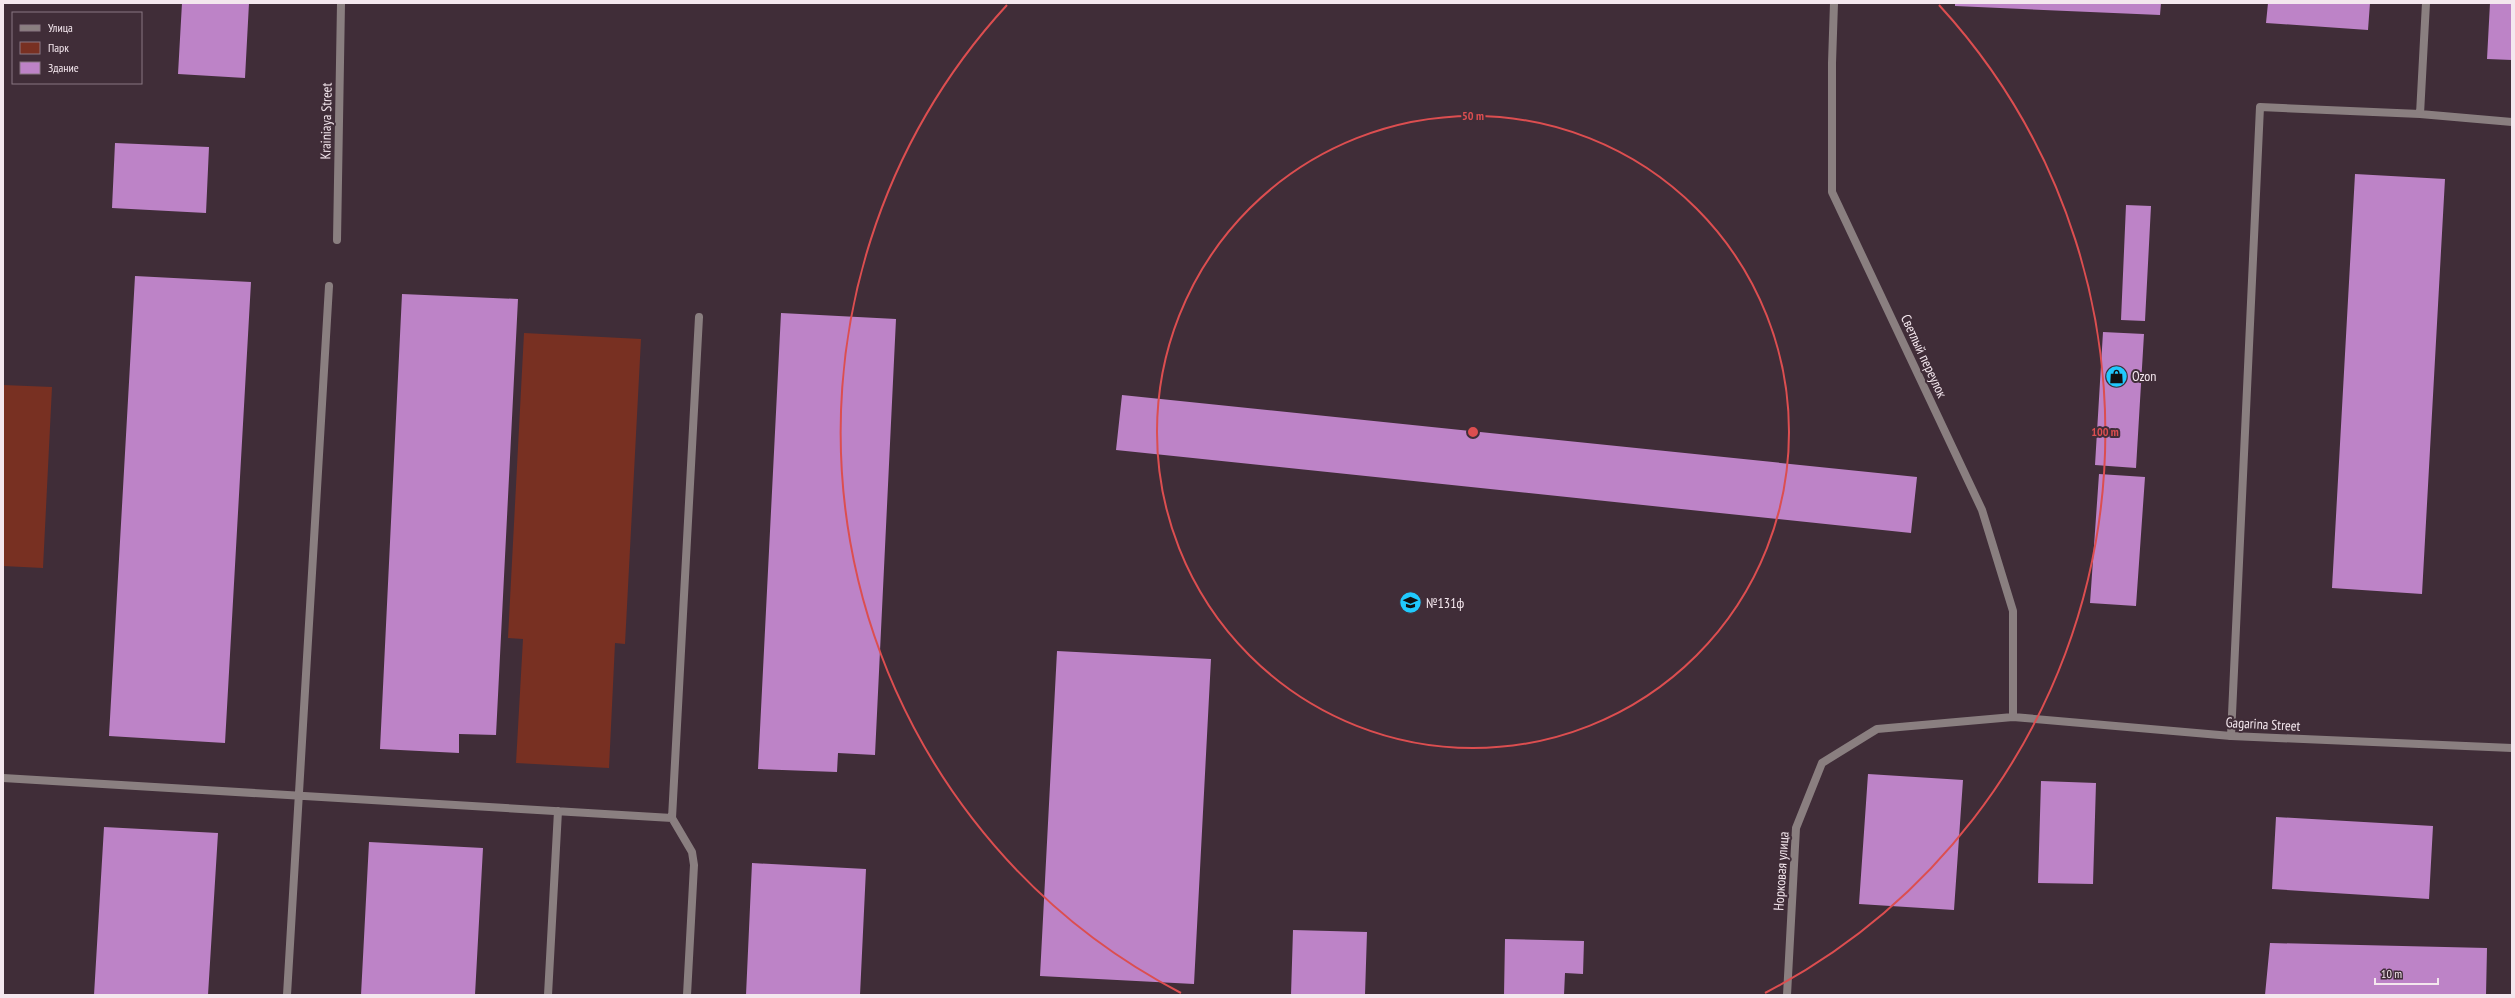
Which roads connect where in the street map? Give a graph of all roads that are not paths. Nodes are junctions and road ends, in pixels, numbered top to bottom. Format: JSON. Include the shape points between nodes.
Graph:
{"nodes":[{"id":1,"x":341,"y":3,"type":"edge"},
{"id":2,"x":1834,"y":3,"type":"edge"},
{"id":3,"x":2426,"y":3,"type":"edge"},
{"id":4,"x":2420,"y":114,"type":"junction"},
{"id":5,"x":2512,"y":122,"type":"edge"},
{"id":6,"x":337,"y":240,"type":"dead end"},
{"id":7,"x":329,"y":286,"type":"dead end"},
{"id":8,"x":699,"y":317,"type":"dead end"},
{"id":9,"x":2013,"y":717,"type":"junction"},
{"id":10,"x":2231,"y":736,"type":"junction"},
{"id":11,"x":2512,"y":748,"type":"edge"},
{"id":12,"x":3,"y":778,"type":"edge"},
{"id":13,"x":299,"y":795,"type":"junction"},
{"id":14,"x":558,"y":811,"type":"junction"},
{"id":15,"x":672,"y":818,"type":"junction"},
{"id":16,"x":287,"y":995,"type":"edge"},
{"id":17,"x":548,"y":995,"type":"edge"},
{"id":18,"x":687,"y":995,"type":"edge"},
{"id":19,"x":1787,"y":995,"type":"edge"}],
"edges":[{"from":1,"to":6,"type":"street","name":"Krainiaya Street"},
{"from":2,"to":9,"type":"street","name":"Светлый переулок","via":[[1832,192],[1982,510],[2013,611]]},
{"from":3,"to":4,"type":"street"},
{"from":4,"to":5,"type":"street"},
{"from":4,"to":10,"type":"street","via":[[2260,107]]},
{"from":7,"to":13,"type":"street"},
{"from":8,"to":15,"type":"street"},
{"from":9,"to":10,"type":"street","name":"Gagarina Street"},
{"from":9,"to":19,"type":"street","name":"Норковая улица","via":[[1877,729],[1822,763],[1796,828]]},
{"from":10,"to":11,"type":"street","name":"Gagarina Street"},
{"from":12,"to":13,"type":"street"},
{"from":13,"to":14,"type":"street"},
{"from":13,"to":16,"type":"street"},
{"from":14,"to":15,"type":"street"},
{"from":14,"to":17,"type":"street"},
{"from":15,"to":18,"type":"street","via":[[690,846],[694,865]]}]}
